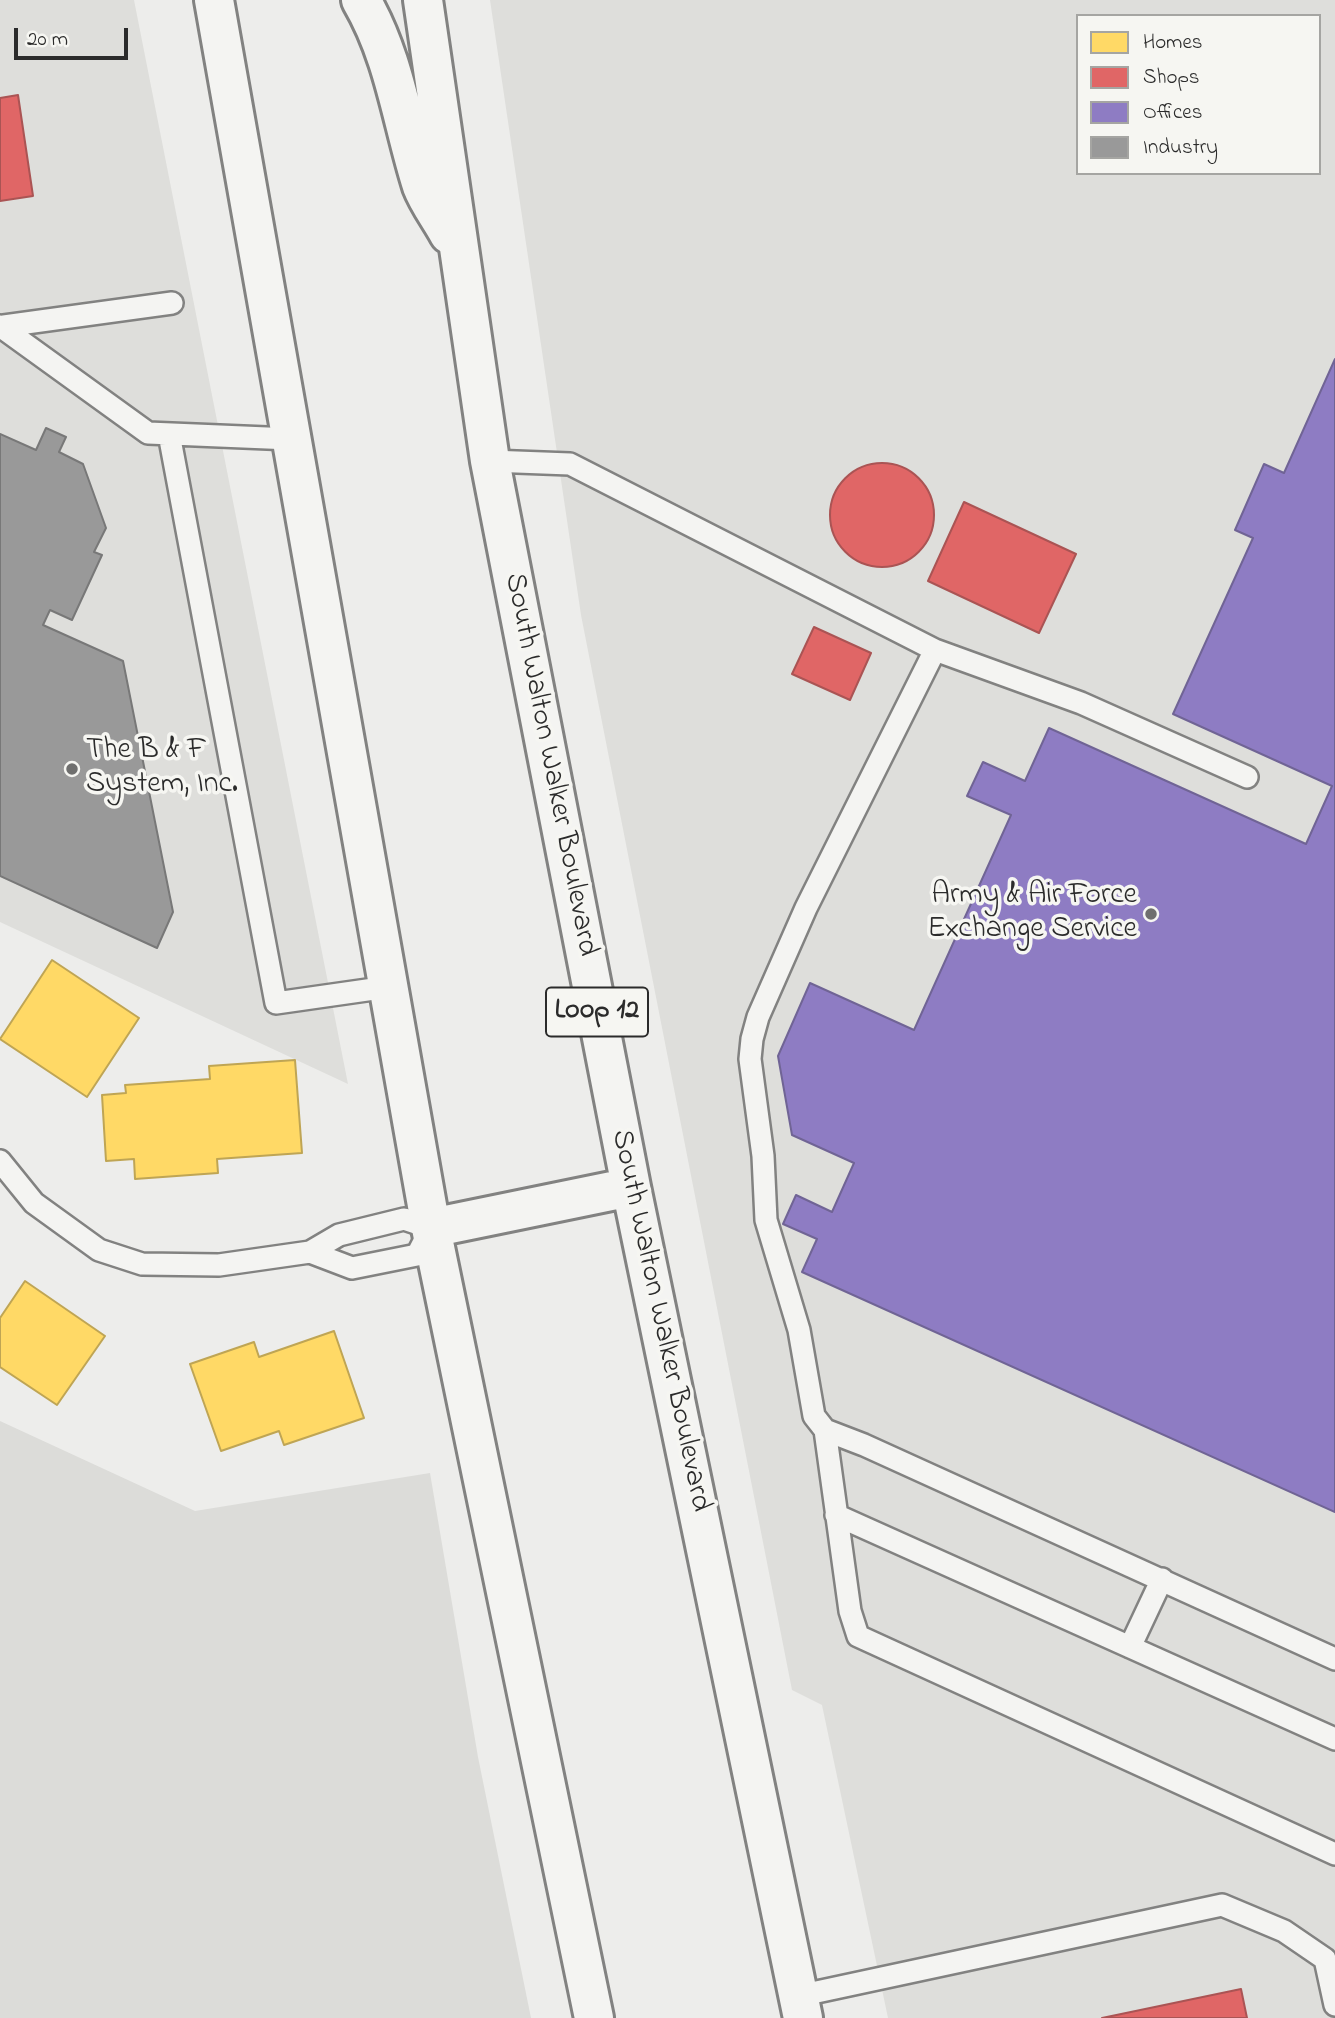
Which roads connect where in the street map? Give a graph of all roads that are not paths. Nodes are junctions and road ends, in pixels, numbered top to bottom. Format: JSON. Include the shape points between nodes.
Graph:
{"nodes":[{"id":1,"x":214,"y":0,"type":"edge"},
{"id":2,"x":361,"y":0,"type":"edge"},
{"id":3,"x":423,"y":0,"type":"edge"},
{"id":4,"x":459,"y":250,"type":"junction"},
{"id":5,"x":172,"y":303,"type":"dead end"},
{"id":6,"x":2,"y":326,"type":"edge"},
{"id":7,"x":169,"y":434,"type":"junction"},
{"id":8,"x":292,"y":439,"type":"junction"},
{"id":9,"x":490,"y":461,"type":"junction"},
{"id":10,"x":935,"y":650,"type":"junction"},
{"id":11,"x":1247,"y":777,"type":"dead end"},
{"id":12,"x":388,"y":987,"type":"junction"},
{"id":13,"x":0,"y":1161,"type":"edge"},
{"id":14,"x":631,"y":1186,"type":"junction"},
{"id":15,"x":431,"y":1228,"type":"junction"},
{"id":16,"x":310,"y":1252,"type":"junction"},
{"id":17,"x":825,"y":1430,"type":"junction"},
{"id":18,"x":836,"y":1515,"type":"junction"},
{"id":19,"x":1162,"y":1579,"type":"junction"},
{"id":20,"x":1130,"y":1647,"type":"junction"},
{"id":21,"x":1335,"y":1659,"type":"edge"},
{"id":22,"x":1335,"y":1739,"type":"edge"},
{"id":23,"x":1335,"y":1854,"type":"edge"},
{"id":24,"x":1335,"y":2006,"type":"edge"},
{"id":25,"x":801,"y":2007,"type":"edge"},
{"id":26,"x":594,"y":2018,"type":"edge"}],
"edges":[{"from":1,"to":8,"type":"main road"},
{"from":2,"to":4,"type":"main road","via":[[379,33],[423,188]]},
{"from":3,"to":4,"type":"main road","name":"South Walton Walker Boulevard","number":"Loop 12"},
{"from":4,"to":9,"type":"main road","name":"South Walton Walker Boulevard","number":"Loop 12"},
{"from":5,"to":6,"type":"lane"},
{"from":6,"to":7,"type":"lane","via":[[148,433]]},
{"from":7,"to":8,"type":"lane"},
{"from":7,"to":12,"type":"lane","via":[[276,1003]]},
{"from":8,"to":12,"type":"main road"},
{"from":9,"to":10,"type":"lane","via":[[570,464]]},
{"from":9,"to":14,"type":"main road","name":"South Walton Walker Boulevard","number":"Loop 12"},
{"from":10,"to":11,"type":"lane","via":[[1081,703]]},
{"from":10,"to":17,"type":"lane","via":[[806,908],[752,1040],[766,1220],[799,1330],[814,1416]]},
{"from":12,"to":15,"type":"main road"},
{"from":13,"to":16,"type":"lane","via":[[34,1203],[99,1250],[142,1264],[219,1265]]},
{"from":14,"to":15,"type":"main road"},
{"from":14,"to":25,"type":"main road","name":"South Walton Walker Boulevard","number":"Loop 12"},
{"from":15,"to":16,"type":"lane","via":[[404,1219],[339,1235]]},
{"from":15,"to":16,"type":"lane","via":[[417,1255],[352,1268]]},
{"from":15,"to":26,"type":"main road"},
{"from":17,"to":18,"type":"lane"},
{"from":17,"to":19,"type":"lane"},
{"from":18,"to":20,"type":"lane"},
{"from":18,"to":23,"type":"lane","via":[[858,1636]]},
{"from":19,"to":20,"type":"lane"},
{"from":19,"to":21,"type":"lane"},
{"from":20,"to":22,"type":"lane"},
{"from":24,"to":25,"type":"lane","via":[[1325,1959],[1284,1931],[1222,1905]]}]}
